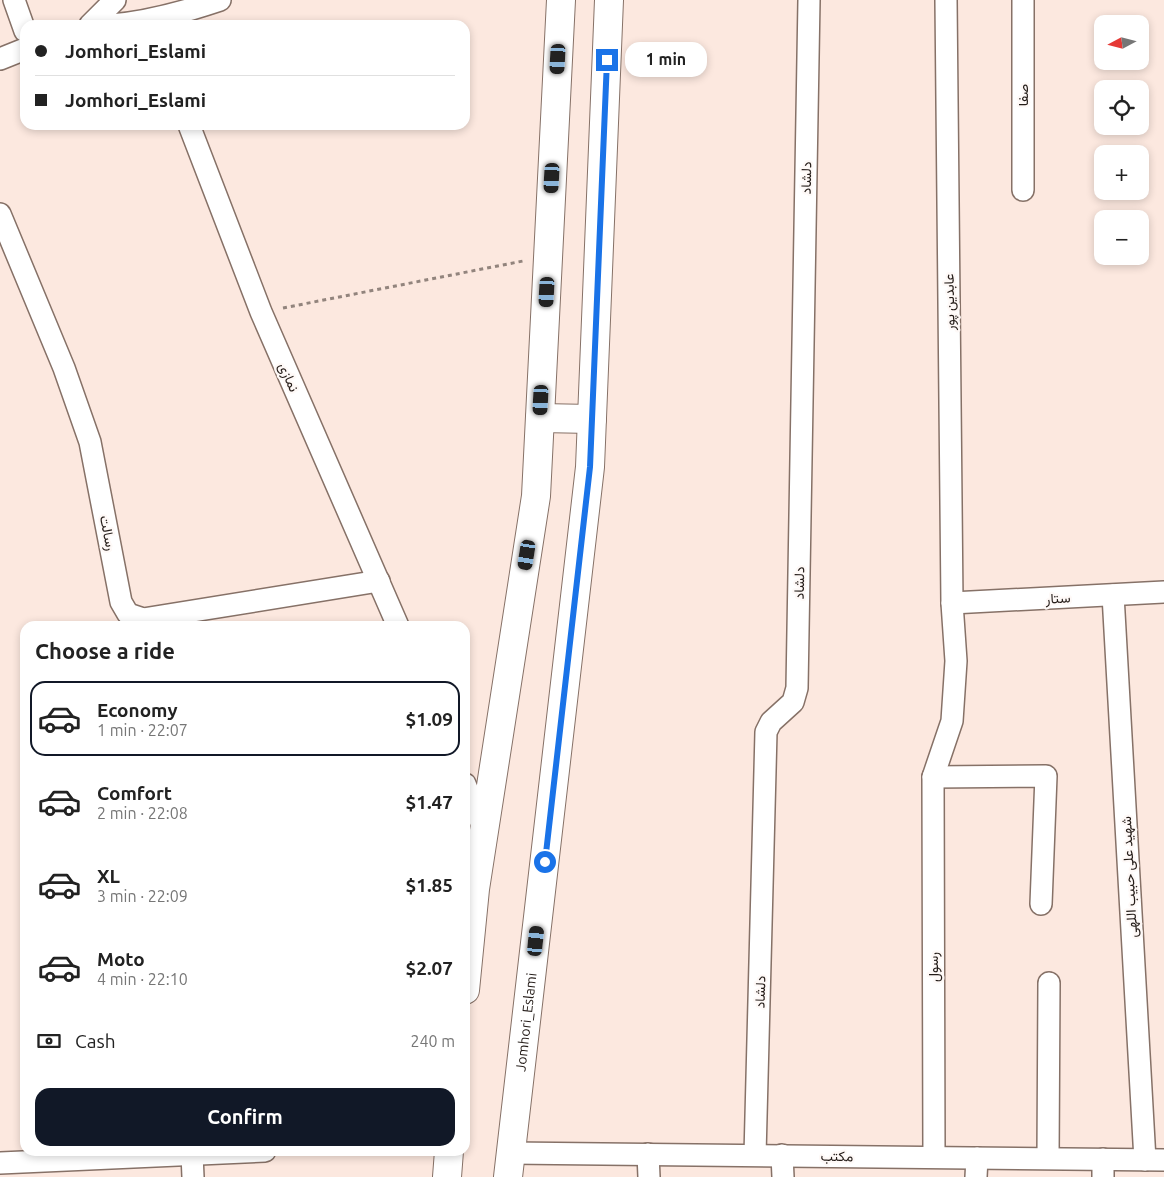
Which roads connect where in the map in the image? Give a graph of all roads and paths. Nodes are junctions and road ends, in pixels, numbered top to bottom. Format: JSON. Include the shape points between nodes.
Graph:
{"nodes":[{"id":1,"x":14,"y":0,"type":"edge"},
{"id":2,"x":115,"y":0,"type":"edge"},
{"id":3,"x":220,"y":0,"type":"edge"},
{"id":4,"x":561,"y":0,"type":"edge"},
{"id":5,"x":609,"y":0,"type":"edge"},
{"id":6,"x":809,"y":0,"type":"edge"},
{"id":7,"x":946,"y":0,"type":"edge"},
{"id":8,"x":1023,"y":0,"type":"edge"},
{"id":9,"x":168,"y":14,"type":"edge"},
{"id":10,"x":21,"y":20,"type":"edge"},
{"id":11,"x":95,"y":20,"type":"edge"},
{"id":12,"x":121,"y":20,"type":"edge"},
{"id":13,"x":143,"y":20,"type":"edge"},
{"id":14,"x":20,"y":51,"type":"edge"},
{"id":15,"x":0,"y":59,"type":"edge"},
{"id":16,"x":192,"y":130,"type":"edge"},
{"id":17,"x":1024,"y":190,"type":"dead end"},
{"id":18,"x":0,"y":214,"type":"edge"},
{"id":19,"x":548,"y":256,"type":"junction"},
{"id":20,"x":261,"y":312,"type":"junction"},
{"id":21,"x":540,"y":418,"type":"junction"},
{"id":22,"x":592,"y":419,"type":"junction"},
{"id":23,"x":379,"y":581,"type":"junction"},
{"id":24,"x":1164,"y":592,"type":"edge"},
{"id":25,"x":1113,"y":595,"type":"junction"},
{"id":26,"x":952,"y":603,"type":"junction"},
{"id":27,"x":396,"y":621,"type":"edge"},
{"id":28,"x":933,"y":778,"type":"junction"},
{"id":29,"x":470,"y":796,"type":"edge"},
{"id":30,"x":484,"y":830,"type":"junction"},
{"id":31,"x":472,"y":858,"type":"edge"},
{"id":32,"x":1041,"y":904,"type":"dead end"},
{"id":33,"x":470,"y":940,"type":"edge"},
{"id":34,"x":1049,"y":983,"type":"dead end"},
{"id":35,"x":648,"y":1154,"type":"junction"},
{"id":36,"x":755,"y":1155,"type":"junction"},
{"id":37,"x":95,"y":1156,"type":"edge"},
{"id":38,"x":192,"y":1156,"type":"edge"},
{"id":39,"x":449,"y":1156,"type":"edge"},
{"id":40,"x":782,"y":1156,"type":"junction"},
{"id":41,"x":934,"y":1157,"type":"junction"},
{"id":42,"x":1048,"y":1158,"type":"junction"},
{"id":43,"x":1154,"y":1160,"type":"edge"},
{"id":44,"x":0,"y":1163,"type":"edge"},
{"id":45,"x":509,"y":1165,"type":"edge"},
{"id":46,"x":977,"y":1167,"type":"edge"},
{"id":47,"x":1103,"y":1168,"type":"edge"},
{"id":48,"x":192,"y":1177,"type":"edge"},
{"id":49,"x":447,"y":1177,"type":"edge"},
{"id":50,"x":649,"y":1177,"type":"edge"},
{"id":51,"x":783,"y":1177,"type":"edge"}],
"edges":[{"from":1,"to":10,"type":"street"},
{"from":2,"to":11,"type":"street"},
{"from":2,"to":12,"type":"street"},
{"from":3,"to":9,"type":"street"},
{"from":4,"to":19,"type":"main road"},
{"from":5,"to":22,"type":"main road","name":"Jomhori_Eslami"},
{"from":6,"to":36,"type":"street","name":"دلشاد","via":[[797,688],[793,702],[771,722],[766,732]]},
{"from":7,"to":26,"type":"street","name":"عابدین پور"},
{"from":8,"to":17,"type":"street","name":"صفا"},
{"from":9,"to":13,"type":"street"},
{"from":14,"to":15,"type":"street"},
{"from":16,"to":20,"type":"street","name":"نمازی"},
{"from":18,"to":23,"type":"street","name":"رسالت","via":[[64,368],[90,442],[121,602],[128,614],[143,619]]},
{"from":19,"to":20,"type":"path"},
{"from":19,"to":21,"type":"main road"},
{"from":20,"to":23,"type":"street","name":"نمازی"},
{"from":21,"to":22,"type":"main road"},
{"from":21,"to":30,"type":"main road","via":[[536,496]]},
{"from":22,"to":45,"type":"main road","name":"Jomhori_Eslami","via":[[590,467]]},
{"from":23,"to":27,"type":"street","name":"نمازی"},
{"from":24,"to":25,"type":"street","name":"ستار"},
{"from":25,"to":26,"type":"street","name":"ستار"},
{"from":25,"to":43,"type":"street","name":"شهید علی حبیب اللهی"},
{"from":26,"to":28,"type":"street","name":"عابدین پور","via":[[956,661],[952,721]]},
{"from":28,"to":32,"type":"street","via":[[1046,776]]},
{"from":28,"to":41,"type":"street","name":"رسول"},
{"from":29,"to":30,"type":"street"},
{"from":30,"to":31,"type":"main road"},
{"from":31,"to":33,"type":"main road","via":[[475,889]]},
{"from":34,"to":42,"type":"street"},
{"from":35,"to":36,"type":"street","name":"مکتب"},
{"from":35,"to":45,"type":"street","name":"مکتب"},
{"from":35,"to":50,"type":"street"},
{"from":36,"to":40,"type":"street","name":"مکتب"},
{"from":37,"to":44,"type":"street"},
{"from":38,"to":48,"type":"street"},
{"from":39,"to":49,"type":"main road"},
{"from":40,"to":41,"type":"street","name":"مکتب"},
{"from":40,"to":51,"type":"street"},
{"from":41,"to":46,"type":"street","name":"مکتب"},
{"from":42,"to":46,"type":"street","name":"مکتب"},
{"from":42,"to":47,"type":"street","name":"مکتب"},
{"from":43,"to":47,"type":"street","name":"مکتب"}]}
